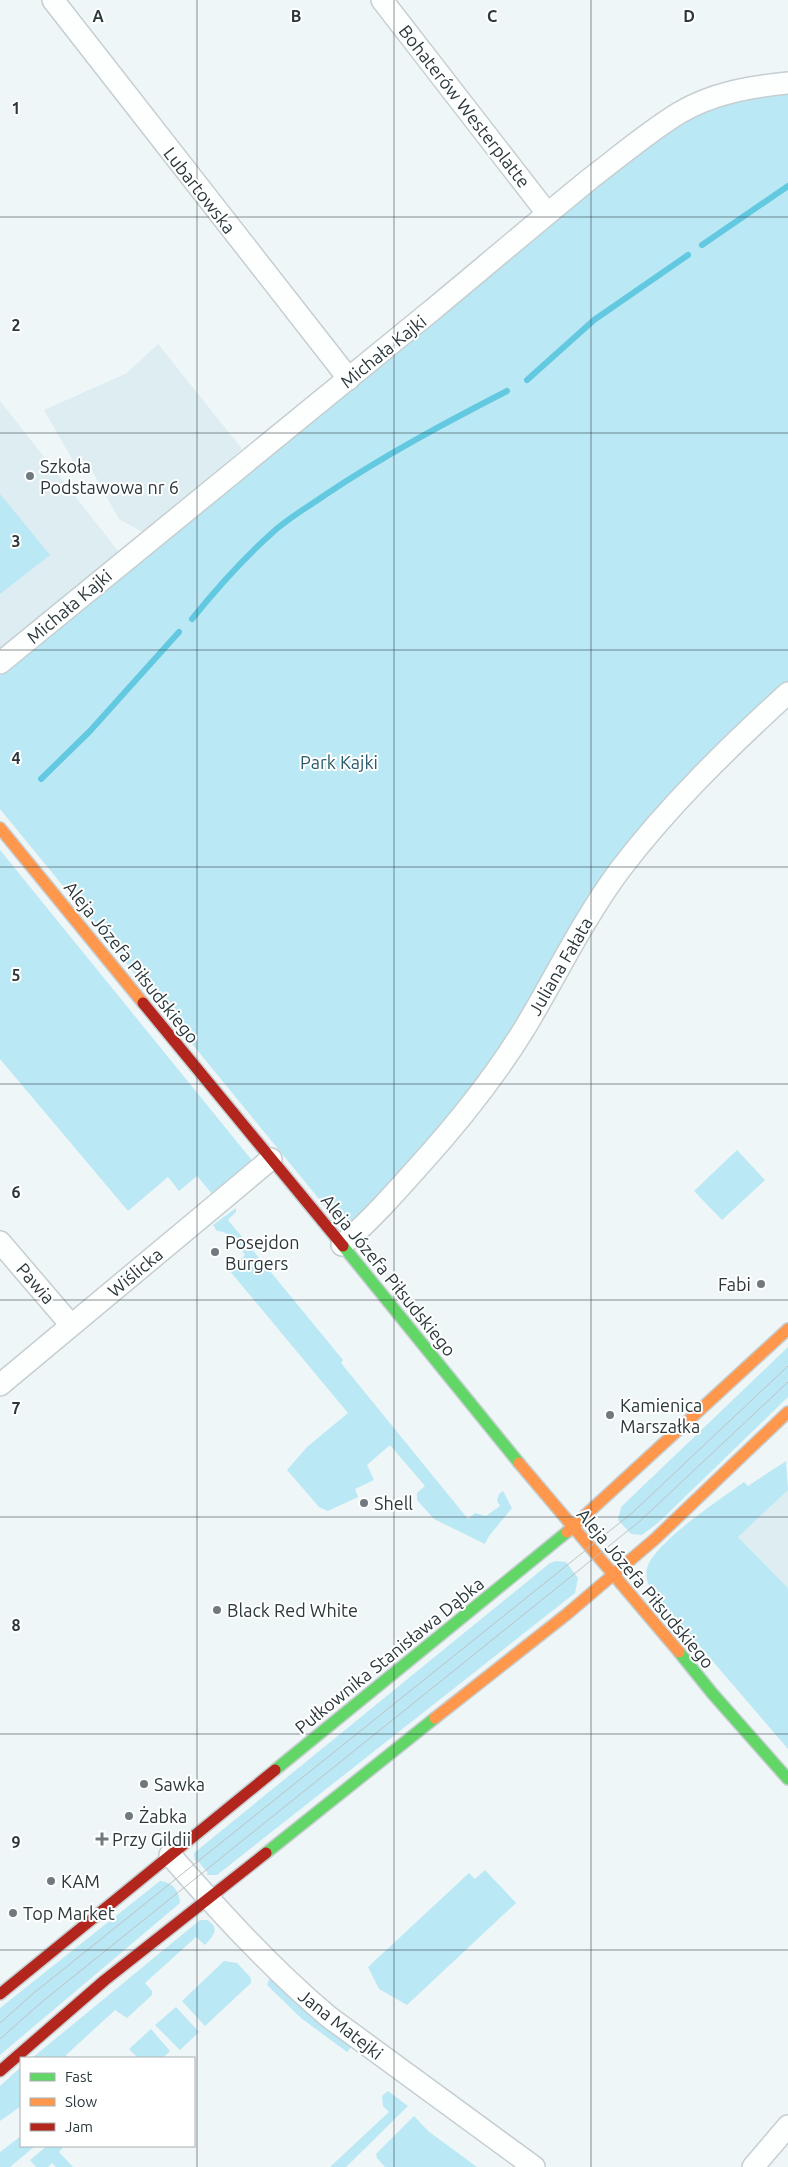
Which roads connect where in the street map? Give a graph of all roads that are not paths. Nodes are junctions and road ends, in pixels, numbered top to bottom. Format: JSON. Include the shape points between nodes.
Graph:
{"nodes":[{"id":1,"x":53,"y":0,"type":"edge"},
{"id":2,"x":382,"y":0,"type":"edge"},
{"id":3,"x":788,"y":83,"type":"edge"},
{"id":4,"x":547,"y":214,"type":"junction"},
{"id":5,"x":348,"y":379,"type":"junction"},
{"id":6,"x":0,"y":664,"type":"edge"},
{"id":7,"x":788,"y":693,"type":"edge"},
{"id":8,"x":0,"y":828,"type":"edge"},
{"id":9,"x":271,"y":1158,"type":"junction"},
{"id":10,"x":0,"y":1242,"type":"edge"},
{"id":11,"x":342,"y":1245,"type":"junction"},
{"id":12,"x":71,"y":1325,"type":"junction"},
{"id":13,"x":788,"y":1329,"type":"edge"},
{"id":14,"x":0,"y":1385,"type":"edge"},
{"id":15,"x":788,"y":1412,"type":"edge"},
{"id":16,"x":572,"y":1528,"type":"junction"},
{"id":17,"x":613,"y":1575,"type":"junction"},
{"id":18,"x":754,"y":1742,"type":"junction"},
{"id":19,"x":788,"y":1768,"type":"edge"},
{"id":20,"x":788,"y":1779,"type":"edge"},
{"id":21,"x":170,"y":1855,"type":"junction"},
{"id":22,"x":208,"y":1898,"type":"junction"},
{"id":23,"x":0,"y":1994,"type":"edge"},
{"id":24,"x":0,"y":2071,"type":"edge"},
{"id":25,"x":788,"y":2126,"type":"edge"},
{"id":26,"x":534,"y":2167,"type":"edge"},
{"id":27,"x":754,"y":2167,"type":"edge"}],
"edges":[{"from":1,"to":5,"type":"street","name":"Lubartowska"},
{"from":2,"to":4,"type":"street","name":"Bohaterów Westerplatte"},
{"from":3,"to":4,"type":"street","name":"Michała Kajki","via":[[721,94],[679,114],[615,159]]},
{"from":4,"to":5,"type":"street","name":"Michała Kajki"},
{"from":5,"to":6,"type":"street","name":"Michała Kajki"},
{"from":7,"to":11,"type":"street","name":"Juliana Fałata","via":[[703,775],[620,870],[578,933],[525,1026],[475,1100],[374,1217]]},
{"from":8,"to":9,"type":"street","name":"Aleja Józefa Piłsudskiego"},
{"from":9,"to":11,"type":"street","name":"Aleja Józefa Piłsudskiego"},
{"from":9,"to":12,"type":"street","name":"Wiślicka"},
{"from":10,"to":12,"type":"street","name":"Pawia"},
{"from":11,"to":16,"type":"street","name":"Aleja Józefa Piłsudskiego"},
{"from":12,"to":14,"type":"street","name":"Wiślicka"},
{"from":13,"to":16,"type":"street","name":"Pułkownika Stanisława Dąbka"},
{"from":15,"to":17,"type":"street"},
{"from":16,"to":17,"type":"street","name":"Aleja Józefa Piłsudskiego"},
{"from":16,"to":21,"type":"street","name":"Pułkownika Stanisława Dąbka"},
{"from":17,"to":18,"type":"street","name":"Aleja Józefa Piłsudskiego"},
{"from":17,"to":22,"type":"street"},
{"from":18,"to":19,"type":"street","name":"Aleja Józefa Piłsudskiego"},
{"from":18,"to":20,"type":"street","name":"Aleja Józefa Piłsudskiego"},
{"from":21,"to":22,"type":"street","name":"Jana Matejki"},
{"from":21,"to":23,"type":"street","name":"Pułkownika Stanisława Dąbka"},
{"from":22,"to":24,"type":"street","via":[[105,1980]]},
{"from":22,"to":26,"type":"street","name":"Jana Matejki","via":[[292,1985],[329,2017]]},
{"from":25,"to":27,"type":"street"}]}
